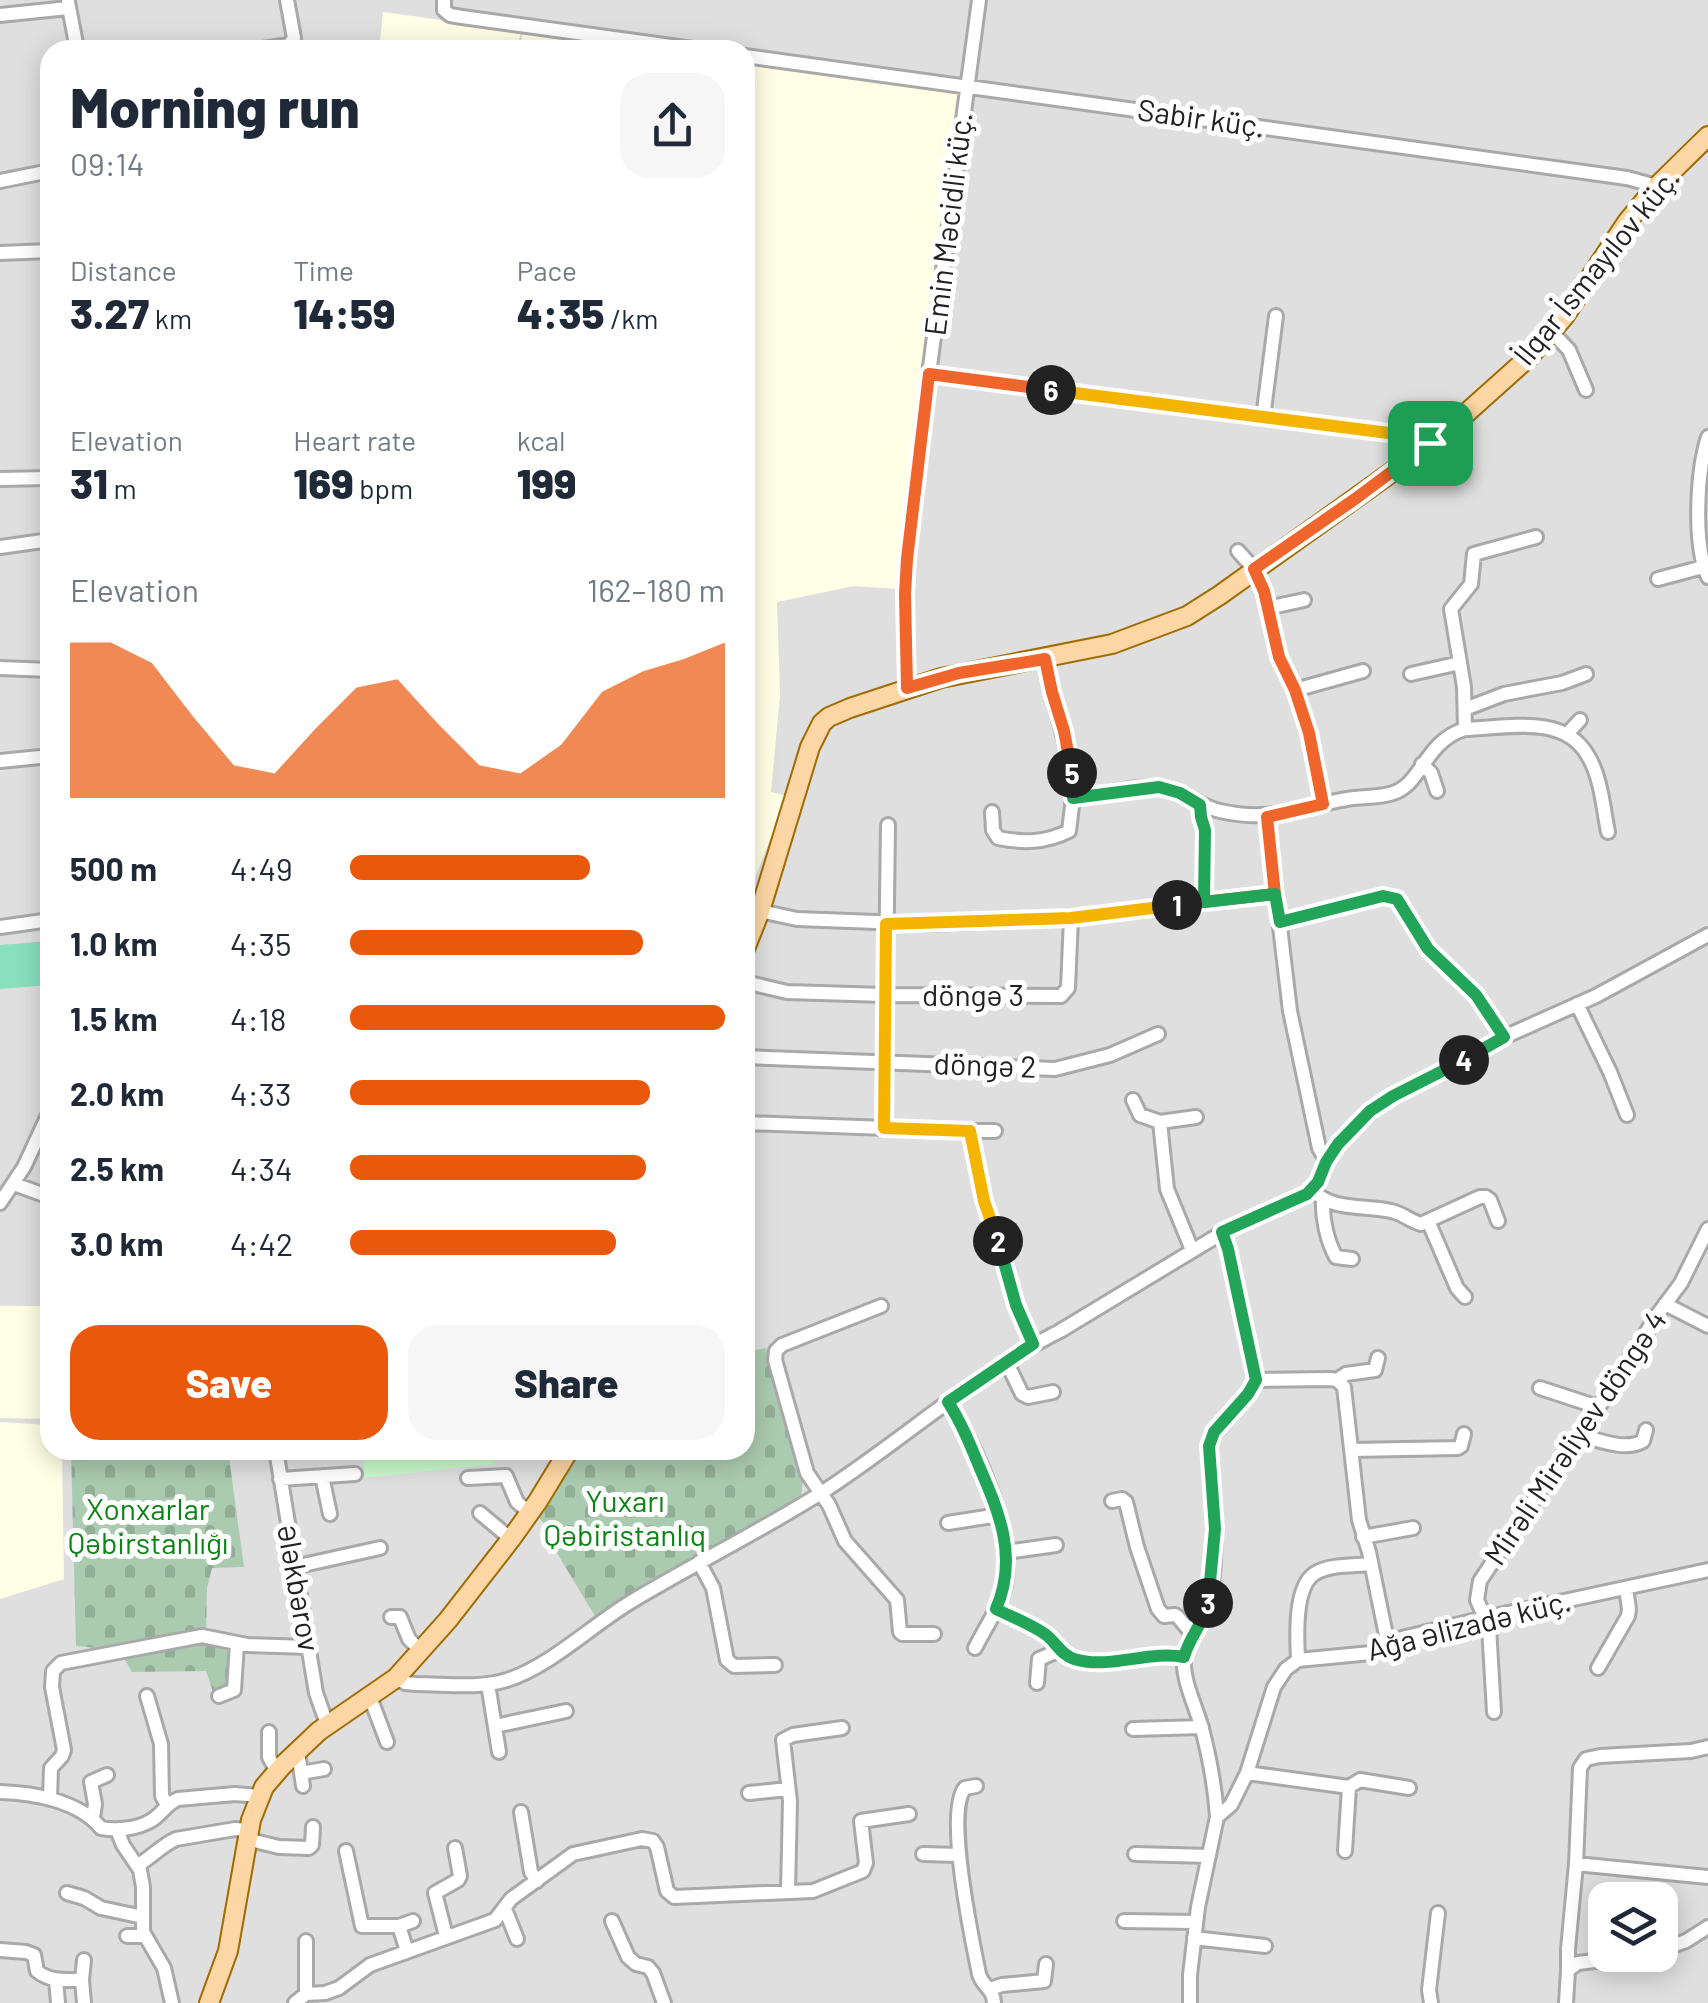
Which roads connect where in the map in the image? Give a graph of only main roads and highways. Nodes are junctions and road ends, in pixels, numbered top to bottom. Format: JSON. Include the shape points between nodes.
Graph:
{"nodes":[{"id":1,"x":1708,"y":136,"type":"edge"},
{"id":2,"x":755,"y":924,"type":"edge"},
{"id":3,"x":563,"y":1460,"type":"edge"},
{"id":4,"x":208,"y":2003,"type":"edge"}],
"edges":[{"from":1,"to":2,"type":"main road","name":"İlqar İsmayılov küç.","via":[[1627,222],[1552,332],[1515,370],[1430,443],[1220,595],[1187,616],[1112,644],[959,673],[829,718],[810,747]]},
{"from":3,"to":4,"type":"main road","via":[[469,1594],[396,1678],[327,1724],[259,1796],[230,1940]]}]}
